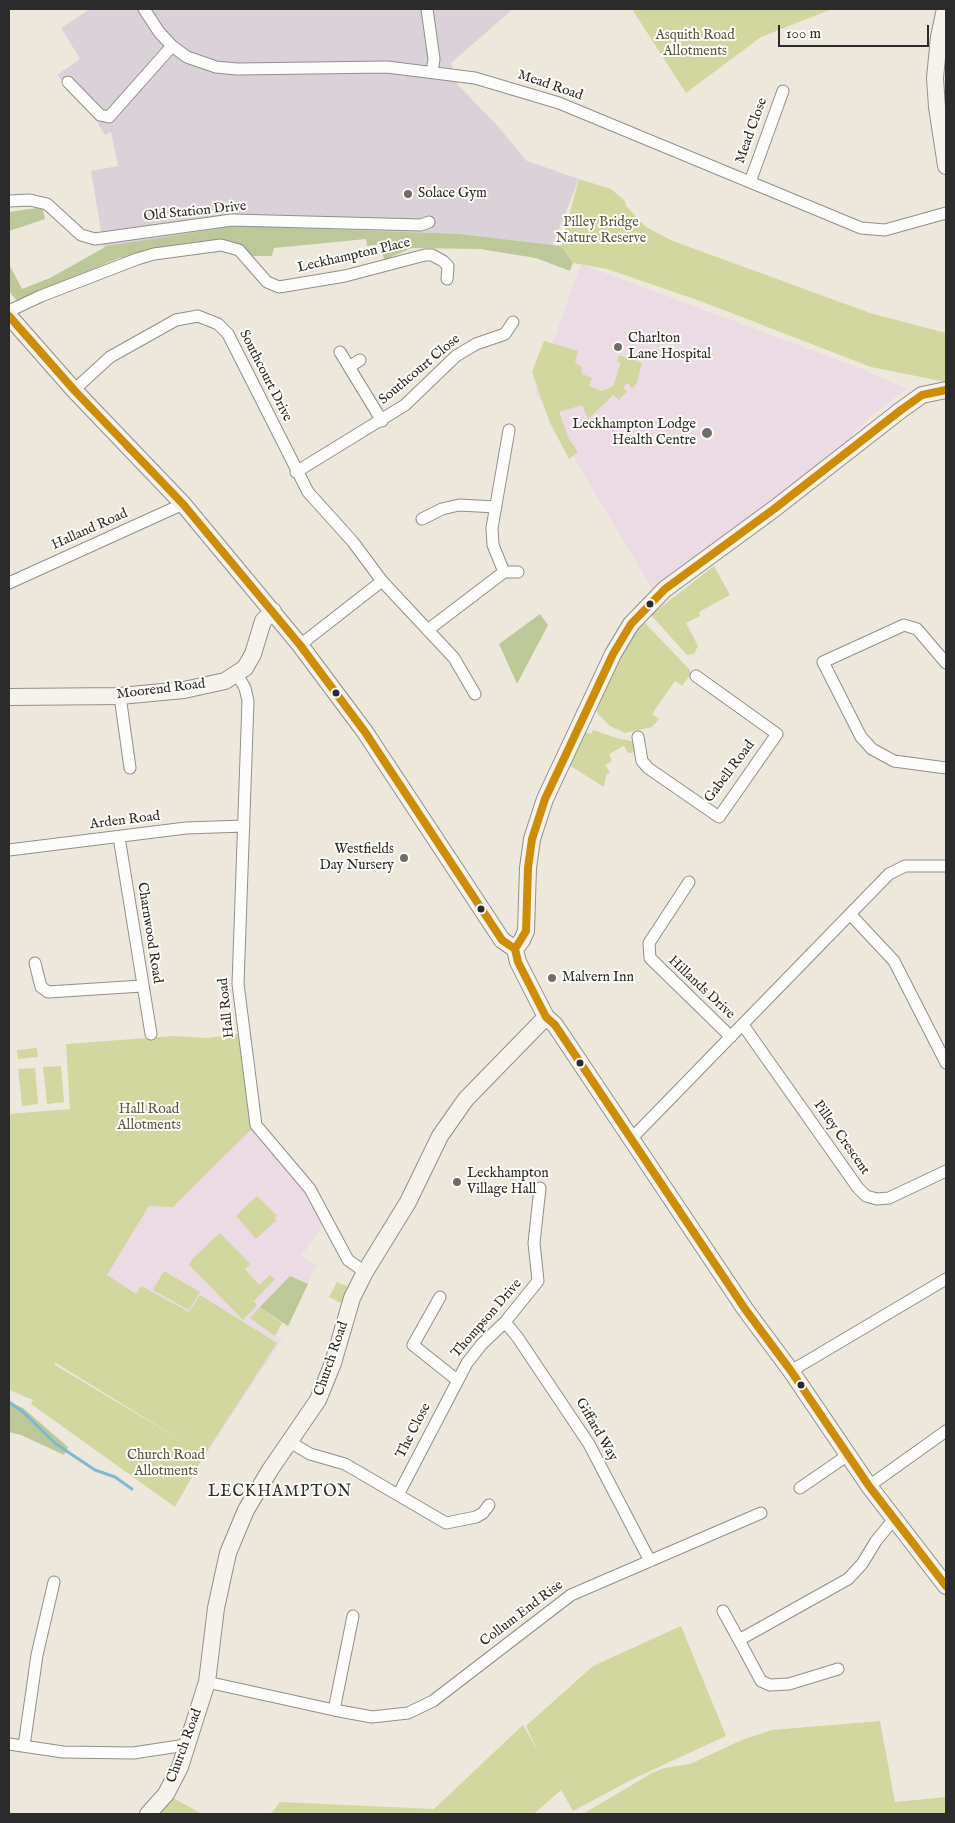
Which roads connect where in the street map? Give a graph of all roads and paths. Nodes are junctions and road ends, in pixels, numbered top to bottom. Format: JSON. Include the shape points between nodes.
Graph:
{"nodes":[{"id":1,"x":144,"y":9,"type":"edge"},
{"id":2,"x":428,"y":9,"type":"edge"},
{"id":3,"x":945,"y":9,"type":"edge"},
{"id":4,"x":172,"y":46,"type":"junction"},
{"id":5,"x":432,"y":72,"type":"junction"},
{"id":6,"x":68,"y":82,"type":"dead end"},
{"id":7,"x":783,"y":91,"type":"dead end"},
{"id":8,"x":946,"y":166,"type":"edge"},
{"id":9,"x":750,"y":182,"type":"junction"},
{"id":10,"x":9,"y":202,"type":"edge"},
{"id":11,"x":946,"y":213,"type":"edge"},
{"id":12,"x":429,"y":222,"type":"dead end"},
{"id":13,"x":447,"y":279,"type":"dead end"},
{"id":14,"x":9,"y":311,"type":"edge"},
{"id":15,"x":9,"y":316,"type":"edge"},
{"id":16,"x":513,"y":322,"type":"dead end"},
{"id":17,"x":340,"y":352,"type":"dead end"},
{"id":18,"x":360,"y":360,"type":"dead end"},
{"id":19,"x":349,"y":367,"type":"junction"},
{"id":20,"x":74,"y":390,"type":"junction"},
{"id":21,"x":946,"y":390,"type":"edge"},
{"id":22,"x":382,"y":421,"type":"junction"},
{"id":23,"x":509,"y":430,"type":"dead end"},
{"id":24,"x":296,"y":472,"type":"junction"},
{"id":25,"x":183,"y":504,"type":"junction"},
{"id":26,"x":496,"y":507,"type":"junction"},
{"id":27,"x":422,"y":519,"type":"dead end"},
{"id":28,"x":504,"y":572,"type":"junction"},
{"id":29,"x":518,"y":572,"type":"dead end"},
{"id":30,"x":382,"y":581,"type":"junction"},
{"id":31,"x":9,"y":583,"type":"edge"},
{"id":32,"x":273,"y":611,"type":"junction"},
{"id":33,"x":429,"y":629,"type":"junction"},
{"id":34,"x":300,"y":645,"type":"junction"},
{"id":35,"x":946,"y":663,"type":"edge"},
{"id":36,"x":237,"y":674,"type":"junction"},
{"id":37,"x":696,"y":676,"type":"dead end"},
{"id":38,"x":475,"y":694,"type":"dead end"},
{"id":39,"x":120,"y":696,"type":"junction"},
{"id":40,"x":9,"y":697,"type":"edge"},
{"id":41,"x":638,"y":737,"type":"dead end"},
{"id":42,"x":130,"y":768,"type":"dead end"},
{"id":43,"x":946,"y":768,"type":"edge"},
{"id":44,"x":244,"y":826,"type":"junction"},
{"id":45,"x":119,"y":837,"type":"junction"},
{"id":46,"x":9,"y":850,"type":"edge"},
{"id":47,"x":946,"y":866,"type":"edge"},
{"id":48,"x":688,"y":882,"type":"dead end"},
{"id":49,"x":850,"y":914,"type":"junction"},
{"id":50,"x":515,"y":949,"type":"junction"},
{"id":51,"x":35,"y":963,"type":"dead end"},
{"id":52,"x":142,"y":986,"type":"junction"},
{"id":53,"x":546,"y":1017,"type":"junction"},
{"id":54,"x":743,"y":1025,"type":"junction"},
{"id":55,"x":151,"y":1034,"type":"dead end"},
{"id":56,"x":731,"y":1037,"type":"junction"},
{"id":57,"x":946,"y":1062,"type":"edge"},
{"id":58,"x":632,"y":1138,"type":"junction"},
{"id":59,"x":946,"y":1171,"type":"edge"},
{"id":60,"x":540,"y":1188,"type":"dead end"},
{"id":61,"x":365,"y":1272,"type":"junction"},
{"id":62,"x":946,"y":1279,"type":"edge"},
{"id":63,"x":440,"y":1297,"type":"dead end"},
{"id":64,"x":505,"y":1322,"type":"junction"},
{"id":65,"x":791,"y":1371,"type":"junction"},
{"id":66,"x":456,"y":1380,"type":"junction"},
{"id":67,"x":946,"y":1431,"type":"edge"},
{"id":68,"x":290,"y":1442,"type":"junction"},
{"id":69,"x":848,"y":1454,"type":"junction"},
{"id":70,"x":869,"y":1486,"type":"junction"},
{"id":71,"x":800,"y":1488,"type":"dead end"},
{"id":72,"x":398,"y":1495,"type":"junction"},
{"id":73,"x":489,"y":1505,"type":"dead end"},
{"id":74,"x":761,"y":1513,"type":"dead end"},
{"id":75,"x":894,"y":1519,"type":"junction"},
{"id":76,"x":650,"y":1561,"type":"junction"},
{"id":77,"x":54,"y":1582,"type":"dead end"},
{"id":78,"x":946,"y":1586,"type":"edge"},
{"id":79,"x":723,"y":1611,"type":"dead end"},
{"id":80,"x":354,"y":1616,"type":"dead end"},
{"id":81,"x":739,"y":1640,"type":"junction"},
{"id":82,"x":838,"y":1669,"type":"dead end"},
{"id":83,"x":207,"y":1682,"type":"junction"},
{"id":84,"x":334,"y":1710,"type":"junction"},
{"id":85,"x":9,"y":1744,"type":"edge"},
{"id":86,"x":186,"y":1745,"type":"junction"},
{"id":87,"x":24,"y":1746,"type":"junction"},
{"id":88,"x":148,"y":1814,"type":"edge"}],
"edges":[{"from":1,"to":4,"type":"street","name":"Mead Road"},
{"from":2,"to":5,"type":"street","via":[[434,59]]},
{"from":3,"to":8,"type":"street","via":[[935,78]]},
{"from":4,"to":5,"type":"street","name":"Mead Road","via":[[196,61],[226,69],[387,67]]},
{"from":4,"to":6,"type":"street","via":[[109,117],[100,115]]},
{"from":5,"to":9,"type":"street","name":"Mead Road","via":[[489,82],[559,103]]},
{"from":7,"to":9,"type":"street","name":"Mead Close"},
{"from":9,"to":11,"type":"street","name":"Mead Road","via":[[869,230],[885,230]]},
{"from":10,"to":12,"type":"street","name":"Old Station Drive","via":[[36,200],[47,204],[81,235],[95,239],[232,220],[421,225]]},
{"from":13,"to":14,"type":"street","name":"Leckhampton Place","via":[[448,266],[432,255],[400,260],[345,276],[279,287],[267,282],[239,250],[221,245],[137,259]]},
{"from":15,"to":20,"type":"street"},
{"from":16,"to":22,"type":"street","name":"Southcourt Close","via":[[508,338],[476,344],[456,356],[405,405]]},
{"from":17,"to":19,"type":"street","name":"Southcourt Close"},
{"from":18,"to":19,"type":"street"},
{"from":19,"to":22,"type":"street","name":"Southcourt Close"},
{"from":20,"to":24,"type":"street","name":"Southcourt Drive","via":[[110,357],[161,328],[183,317],[205,317],[228,334]]},
{"from":20,"to":25,"type":"street"},
{"from":21,"to":50,"type":"street","via":[[922,395],[901,410],[665,589],[631,624],[613,654],[545,799],[532,839],[526,931]]},
{"from":22,"to":24,"type":"street","name":"Southcourt Close"},
{"from":23,"to":26,"type":"street"},
{"from":24,"to":30,"type":"street","name":"Southcourt Drive","via":[[308,492],[353,542]]},
{"from":25,"to":31,"type":"street","name":"Halland Road"},
{"from":25,"to":32,"type":"street"},
{"from":26,"to":27,"type":"street","via":[[459,505]]},
{"from":26,"to":28,"type":"street","via":[[493,545]]},
{"from":28,"to":29,"type":"street"},
{"from":28,"to":33,"type":"street"},
{"from":30,"to":33,"type":"street","name":"Southcourt Drive"},
{"from":30,"to":34,"type":"street"},
{"from":32,"to":34,"type":"street"},
{"from":32,"to":36,"type":"street","name":"Moorend Road","via":[[263,621],[253,654]]},
{"from":33,"to":38,"type":"street","name":"Southcourt Drive","via":[[454,658]]},
{"from":34,"to":50,"type":"street","via":[[365,732],[502,940]]},
{"from":35,"to":43,"type":"street","via":[[917,628],[904,625],[823,662],[861,737],[872,749],[894,761]]},
{"from":36,"to":39,"type":"street","name":"Moorend Road","via":[[225,681],[184,690]]},
{"from":36,"to":44,"type":"street","name":"Hall Road","via":[[246,688],[248,701]]},
{"from":37,"to":41,"type":"street","name":"Gabell Road","via":[[777,734],[719,817],[648,768],[642,761]]},
{"from":39,"to":40,"type":"street","name":"Moorend Road"},
{"from":39,"to":42,"type":"street"},
{"from":44,"to":45,"type":"street","name":"Arden Road"},
{"from":44,"to":61,"type":"street","name":"Hall Road","via":[[238,984],[256,1125],[310,1189],[348,1260]]},
{"from":45,"to":46,"type":"street","name":"Arden Road"},
{"from":45,"to":52,"type":"street","name":"Charnwood Road"},
{"from":47,"to":49,"type":"street","via":[[905,866],[894,870]]},
{"from":48,"to":56,"type":"street","name":"Hillands Drive","via":[[650,943],[650,958]]},
{"from":49,"to":54,"type":"street"},
{"from":49,"to":57,"type":"street","via":[[894,961]]},
{"from":50,"to":53,"type":"street","via":[[518,962]]},
{"from":51,"to":52,"type":"street","via":[[41,987],[48,992]]},
{"from":52,"to":55,"type":"street","name":"Charnwood Road"},
{"from":53,"to":58,"type":"street","via":[[555,1025]]},
{"from":53,"to":61,"type":"street","name":"Church Road","via":[[453,1116],[408,1202]]},
{"from":54,"to":56,"type":"street"},
{"from":54,"to":59,"type":"street","name":"Pilley Crescent","via":[[866,1196],[889,1198]]},
{"from":56,"to":58,"type":"street"},
{"from":58,"to":65,"type":"street","via":[[745,1309]]},
{"from":60,"to":64,"type":"street","name":"Thompson Drive","via":[[534,1243],[538,1281]]},
{"from":61,"to":68,"type":"street","name":"Church Road","via":[[352,1298],[318,1400]]},
{"from":62,"to":65,"type":"street"},
{"from":63,"to":66,"type":"street","via":[[413,1346]]},
{"from":64,"to":66,"type":"street","name":"Thompson Drive","via":[[482,1344]]},
{"from":64,"to":76,"type":"street","name":"Giffard Way","via":[[589,1444]]},
{"from":65,"to":69,"type":"street"},
{"from":66,"to":72,"type":"street","name":"The Close"},
{"from":67,"to":70,"type":"street"},
{"from":68,"to":72,"type":"street","via":[[310,1454],[345,1464]]},
{"from":68,"to":83,"type":"street","name":"Church Road","via":[[257,1490],[228,1553],[216,1608]]},
{"from":69,"to":70,"type":"street"},
{"from":69,"to":71,"type":"street"},
{"from":70,"to":75,"type":"street"},
{"from":72,"to":73,"type":"street","via":[[446,1523],[476,1517]]},
{"from":74,"to":76,"type":"street","name":"Collum End Rise"},
{"from":75,"to":78,"type":"street"},
{"from":75,"to":81,"type":"street","via":[[848,1579]]},
{"from":76,"to":84,"type":"street","name":"Collum End Rise","via":[[571,1595],[417,1710],[382,1717]]},
{"from":77,"to":87,"type":"street","via":[[37,1654]]},
{"from":79,"to":81,"type":"street"},
{"from":80,"to":84,"type":"street"},
{"from":81,"to":82,"type":"street","via":[[761,1681],[770,1685]]},
{"from":83,"to":84,"type":"street","name":"Collum End Rise"},
{"from":83,"to":86,"type":"street","name":"Church Road"},
{"from":85,"to":87,"type":"street"},
{"from":86,"to":87,"type":"street","via":[[133,1753],[63,1752]]},
{"from":86,"to":88,"type":"street","name":"Church Road","via":[[172,1785]]}]}
